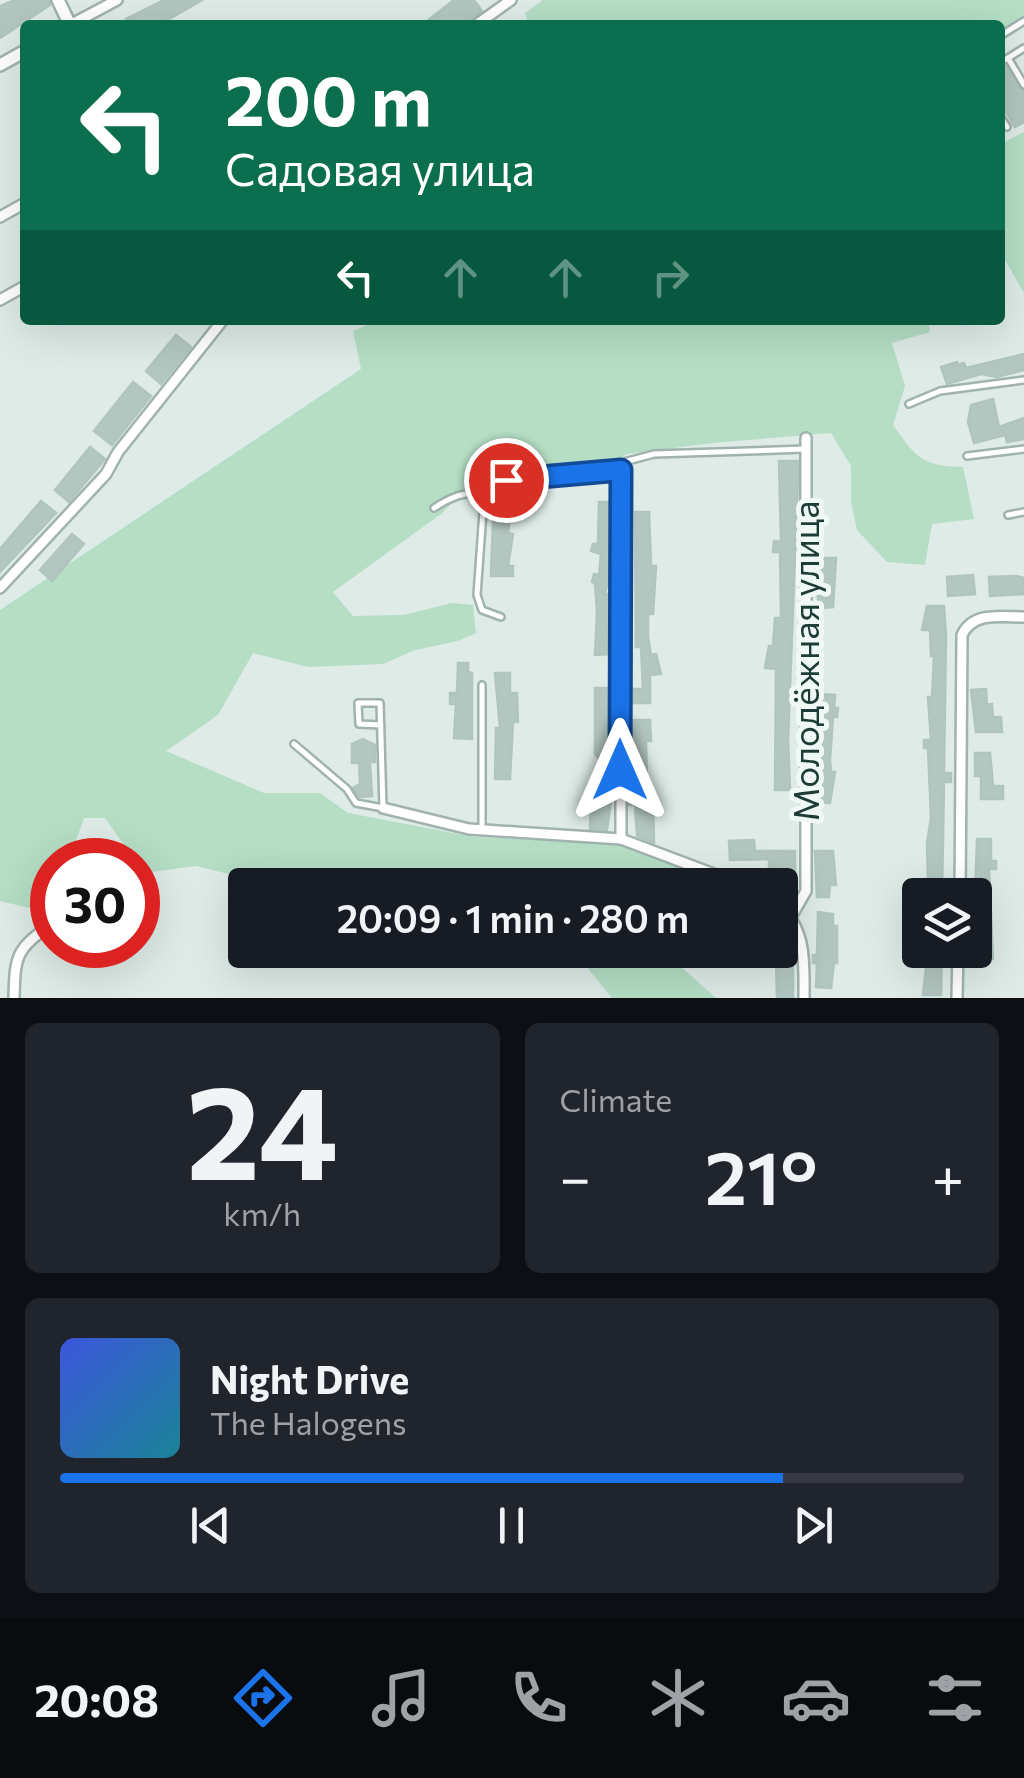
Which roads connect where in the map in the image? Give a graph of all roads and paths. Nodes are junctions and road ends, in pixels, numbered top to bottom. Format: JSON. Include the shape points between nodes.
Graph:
{"nodes":[{"id":1,"x":116,"y":0,"type":"edge"},
{"id":2,"x":511,"y":0,"type":"edge"},
{"id":3,"x":79,"y":20,"type":"edge"},
{"id":4,"x":483,"y":20,"type":"edge"},
{"id":5,"x":1024,"y":48,"type":"edge"},
{"id":6,"x":1008,"y":58,"type":"junction"},
{"id":7,"x":1005,"y":60,"type":"edge"},
{"id":8,"x":1024,"y":85,"type":"edge"},
{"id":9,"x":1005,"y":124,"type":"edge"},
{"id":10,"x":1007,"y":127,"type":"dead end"},
{"id":11,"x":219,"y":325,"type":"edge"},
{"id":12,"x":1024,"y":380,"type":"edge"},
{"id":13,"x":908,"y":404,"type":"dead end"},
{"id":14,"x":806,"y":438,"type":"dead end"},
{"id":15,"x":1024,"y":449,"type":"edge"},
{"id":16,"x":806,"y":450,"type":"junction"},
{"id":17,"x":967,"y":456,"type":"dead end"},
{"id":18,"x":621,"y":470,"type":"junction"},
{"id":19,"x":485,"y":493,"type":"junction"},
{"id":20,"x":434,"y":508,"type":"dead end"},
{"id":21,"x":1024,"y":512,"type":"edge"},
{"id":22,"x":1008,"y":515,"type":"dead end"},
{"id":23,"x":0,"y":588,"type":"edge"},
{"id":24,"x":501,"y":617,"type":"dead end"},
{"id":25,"x":1024,"y":617,"type":"edge"},
{"id":26,"x":482,"y":685,"type":"dead end"},
{"id":27,"x":381,"y":725,"type":"junction"},
{"id":28,"x":294,"y":744,"type":"dead end"},
{"id":29,"x":383,"y":808,"type":"junction"},
{"id":30,"x":482,"y":830,"type":"junction"},
{"id":31,"x":620,"y":839,"type":"junction"},
{"id":32,"x":698,"y":868,"type":"edge"},
{"id":33,"x":960,"y":878,"type":"edge"},
{"id":34,"x":798,"y":904,"type":"edge"},
{"id":35,"x":798,"y":938,"type":"edge"},
{"id":36,"x":30,"y":940,"type":"edge"},
{"id":37,"x":958,"y":968,"type":"edge"},
{"id":38,"x":14,"y":998,"type":"edge"},
{"id":39,"x":804,"y":998,"type":"edge"},
{"id":40,"x":957,"y":998,"type":"edge"}],
"edges":[{"from":1,"to":3,"type":"street"},
{"from":2,"to":4,"type":"street"},
{"from":5,"to":6,"type":"lane"},
{"from":6,"to":7,"type":"lane"},
{"from":6,"to":8,"type":"lane"},
{"from":9,"to":10,"type":"lane"},
{"from":11,"to":23,"type":"street","via":[[106,474]]},
{"from":12,"to":13,"type":"lane","via":[[940,392]]},
{"from":14,"to":16,"type":"street","name":"Молодёжная улица"},
{"from":15,"to":17,"type":"lane"},
{"from":16,"to":18,"type":"lane","via":[[654,454],[624,462]]},
{"from":16,"to":34,"type":"street","name":"Молодёжная улица","via":[[806,891]]},
{"from":18,"to":19,"type":"lane","via":[[506,480]]},
{"from":18,"to":31,"type":"street"},
{"from":19,"to":20,"type":"lane","via":[[472,491]]},
{"from":19,"to":24,"type":"lane","via":[[476,595],[482,610]]},
{"from":21,"to":22,"type":"lane"},
{"from":25,"to":33,"type":"street","via":[[980,618],[962,635]]},
{"from":26,"to":30,"type":"lane"},
{"from":27,"to":27,"type":"lane","via":[[380,702],[358,703],[358,724]]},
{"from":27,"to":29,"type":"lane"},
{"from":28,"to":29,"type":"lane","via":[[356,803]]},
{"from":29,"to":30,"type":"street"},
{"from":30,"to":31,"type":"street"},
{"from":31,"to":32,"type":"street"},
{"from":35,"to":39,"type":"street"},
{"from":36,"to":38,"type":"street","via":[[15,958]]},
{"from":37,"to":40,"type":"street"}]}
